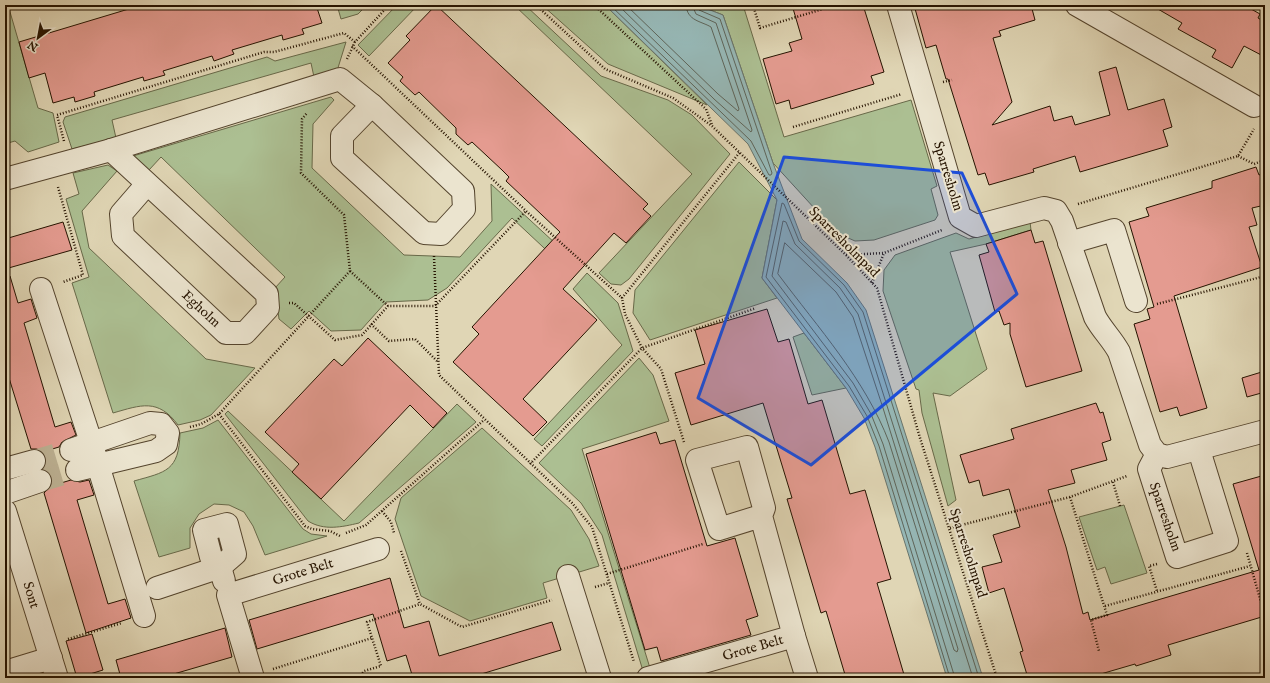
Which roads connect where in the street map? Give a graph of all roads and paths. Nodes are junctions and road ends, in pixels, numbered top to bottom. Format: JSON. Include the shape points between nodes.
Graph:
{"nodes":[{"id":1,"x":389,"y":5,"type":"edge"},
{"id":2,"x":536,"y":5,"type":"edge"},
{"id":3,"x":594,"y":5,"type":"edge"},
{"id":4,"x":753,"y":5,"type":"edge"},
{"id":5,"x":836,"y":5,"type":"edge"},
{"id":6,"x":898,"y":5,"type":"edge"},
{"id":7,"x":1077,"y":5,"type":"edge"},
{"id":8,"x":352,"y":46,"type":"dead end"},
{"id":9,"x":952,"y":80,"type":"dead end"},
{"id":10,"x":921,"y":88,"type":"junction"},
{"id":11,"x":372,"y":105,"type":"junction"},
{"id":12,"x":313,"y":108,"type":"dead end"},
{"id":13,"x":1255,"y":115,"type":"joint"},
{"id":14,"x":712,"y":126,"type":"junction"},
{"id":15,"x":793,"y":127,"type":"dead end"},
{"id":16,"x":111,"y":150,"type":"junction"},
{"id":17,"x":740,"y":152,"type":"junction"},
{"id":18,"x":1238,"y":156,"type":"junction"},
{"id":19,"x":1265,"y":160,"type":"edge"},
{"id":20,"x":61,"y":164,"type":"junction"},
{"id":21,"x":5,"y":179,"type":"edge"},
{"id":22,"x":147,"y":184,"type":"junction"},
{"id":23,"x":526,"y":211,"type":"junction"},
{"id":24,"x":1056,"y":211,"type":"junction"},
{"id":25,"x":960,"y":217,"type":"junction"},
{"id":26,"x":434,"y":233,"type":"junction"},
{"id":27,"x":1069,"y":243,"type":"junction"},
{"id":28,"x":884,"y":252,"type":"junction"},
{"id":29,"x":846,"y":255,"type":"junction"},
{"id":30,"x":350,"y":271,"type":"junction"},
{"id":31,"x":1265,"y":276,"type":"edge"},
{"id":32,"x":872,"y":283,"type":"junction"},
{"id":33,"x":42,"y":289,"type":"joint"},
{"id":34,"x":622,"y":298,"type":"junction"},
{"id":35,"x":268,"y":301,"type":"junction"},
{"id":36,"x":1136,"y":301,"type":"joint"},
{"id":37,"x":388,"y":306,"type":"junction"},
{"id":38,"x":435,"y":306,"type":"junction"},
{"id":39,"x":756,"y":308,"type":"dead end"},
{"id":40,"x":308,"y":316,"type":"junction"},
{"id":41,"x":371,"y":324,"type":"junction"},
{"id":42,"x":642,"y":348,"type":"junction"},
{"id":43,"x":437,"y":361,"type":"junction"},
{"id":44,"x":219,"y":414,"type":"junction"},
{"id":45,"x":484,"y":420,"type":"junction"},
{"id":46,"x":1265,"y":431,"type":"edge"},
{"id":47,"x":168,"y":433,"type":"junction"},
{"id":48,"x":91,"y":442,"type":"junction"},
{"id":49,"x":1199,"y":450,"type":"junction"},
{"id":50,"x":697,"y":460,"type":"junction"},
{"id":51,"x":34,"y":461,"type":"tunnel mouth"},
{"id":52,"x":1153,"y":462,"type":"junction"},
{"id":53,"x":530,"y":464,"type":"junction"},
{"id":54,"x":98,"y":465,"type":"junction"},
{"id":55,"x":5,"y":469,"type":"edge"},
{"id":56,"x":40,"y":482,"type":"tunnel mouth"},
{"id":57,"x":1113,"y":482,"type":"junction"},
{"id":58,"x":5,"y":493,"type":"edge"},
{"id":59,"x":1070,"y":497,"type":"junction"},
{"id":60,"x":1120,"y":506,"type":"dead end"},
{"id":61,"x":5,"y":511,"type":"edge"},
{"id":62,"x":382,"y":511,"type":"junction"},
{"id":63,"x":761,"y":516,"type":"junction"},
{"id":64,"x":950,"y":528,"type":"junction"},
{"id":65,"x":719,"y":529,"type":"junction"},
{"id":66,"x":396,"y":537,"type":"dead end"},
{"id":67,"x":1227,"y":541,"type":"junction"},
{"id":68,"x":398,"y":545,"type":"dead end"},
{"id":69,"x":378,"y":549,"type":"dead end"},
{"id":70,"x":1094,"y":561,"type":"dead end"},
{"id":71,"x":1090,"y":562,"type":"junction"},
{"id":72,"x":1148,"y":566,"type":"dead end"},
{"id":73,"x":1250,"y":566,"type":"junction"},
{"id":74,"x":1145,"y":568,"type":"dead end"},
{"id":75,"x":607,"y":574,"type":"junction"},
{"id":76,"x":610,"y":583,"type":"junction"},
{"id":77,"x":571,"y":585,"type":"junction"},
{"id":78,"x":157,"y":588,"type":"dead end"},
{"id":79,"x":228,"y":595,"type":"junction"},
{"id":80,"x":420,"y":604,"type":"junction"},
{"id":81,"x":1105,"y":606,"type":"junction"},
{"id":82,"x":144,"y":616,"type":"joint"},
{"id":83,"x":1265,"y":616,"type":"edge"},
{"id":84,"x":794,"y":636,"type":"junction"},
{"id":85,"x":372,"y":638,"type":"junction"},
{"id":86,"x":1099,"y":651,"type":"dead end"},
{"id":87,"x":52,"y":661,"type":"edge"},
{"id":88,"x":5,"y":672,"type":"edge"},
{"id":89,"x":653,"y":673,"type":"edge"},
{"id":90,"x":252,"y":677,"type":"edge"},
{"id":91,"x":358,"y":678,"type":"edge"},
{"id":92,"x":600,"y":678,"type":"edge"},
{"id":93,"x":807,"y":678,"type":"edge"},
{"id":94,"x":997,"y":678,"type":"edge"}],
"edges":[{"from":1,"to":20,"type":"path","via":[[355,42],[344,33],[274,52],[264,52],[57,115]]},
{"from":2,"to":14,"type":"path","name":"Sparresholmpad","via":[[605,69],[672,98]]},
{"from":3,"to":14,"type":"path","via":[[706,109]]},
{"from":4,"to":5,"type":"path","via":[[760,28]]},
{"from":6,"to":10,"type":"street","name":"Sparresholm"},
{"from":7,"to":13,"type":"street"},
{"from":8,"to":23,"type":"path"},
{"from":9,"to":10,"type":"path"},
{"from":10,"to":15,"type":"path"},
{"from":10,"to":25,"type":"street","name":"Sparresholm"},
{"from":11,"to":16,"type":"street","via":[[340,79]]},
{"from":11,"to":26,"type":"street","via":[[464,192],[464,209],[441,234]]},
{"from":11,"to":26,"type":"street","via":[[342,136],[342,158],[424,233]]},
{"from":12,"to":30,"type":"path","via":[[302,119],[301,173],[344,215]]},
{"from":13,"to":18,"type":"path"},
{"from":14,"to":17,"type":"path","name":"Sparresholmpad"},
{"from":16,"to":20,"type":"street"},
{"from":16,"to":22,"type":"street"},
{"from":17,"to":29,"type":"path","name":"Sparresholmpad"},
{"from":17,"to":34,"type":"path"},
{"from":18,"to":19,"type":"path","via":[[1254,164]]},
{"from":18,"to":24,"type":"path"},
{"from":20,"to":21,"type":"street"},
{"from":20,"to":33,"type":"path","via":[[83,275]]},
{"from":22,"to":35,"type":"street","via":[[267,294]]},
{"from":22,"to":35,"type":"street","name":"Egholm","via":[[121,214],[123,236],[226,333],[245,333],[268,308]]},
{"from":23,"to":34,"type":"path"},
{"from":23,"to":38,"type":"path"},
{"from":24,"to":25,"type":"street","name":"Sparresholm","via":[[1044,208],[976,226]]},
{"from":24,"to":27,"type":"street","name":"Sparresholm","via":[[1062,220]]},
{"from":25,"to":28,"type":"path","via":[[953,226]]},
{"from":26,"to":38,"type":"path"},
{"from":27,"to":36,"type":"street","via":[[1114,230]]},
{"from":27,"to":52,"type":"street","name":"Sparresholm","via":[[1095,317],[1119,352],[1150,445]]},
{"from":28,"to":29,"type":"path"},
{"from":28,"to":32,"type":"path"},
{"from":29,"to":32,"type":"path","name":"Sparresholmpad"},
{"from":30,"to":37,"type":"path"},
{"from":30,"to":40,"type":"path"},
{"from":31,"to":36,"type":"path","via":[[1143,308]]},
{"from":32,"to":64,"type":"path","name":"Sparresholmpad","via":[[877,288],[920,438]]},
{"from":33,"to":48,"type":"street"},
{"from":34,"to":42,"type":"path","via":[[624,314]]},
{"from":35,"to":40,"type":"path","via":[[294,303]]},
{"from":37,"to":38,"type":"path"},
{"from":37,"to":41,"type":"path"},
{"from":38,"to":43,"type":"path"},
{"from":39,"to":42,"type":"path"},
{"from":40,"to":41,"type":"path","via":[[335,340],[362,335]]},
{"from":40,"to":44,"type":"path"},
{"from":41,"to":43,"type":"path","via":[[389,341],[415,339]]},
{"from":42,"to":50,"type":"path","via":[[662,369],[685,444]]},
{"from":42,"to":53,"type":"path"},
{"from":43,"to":45,"type":"path","via":[[439,375]]},
{"from":44,"to":47,"type":"path","via":[[201,424]]},
{"from":44,"to":62,"type":"path","via":[[305,526],[330,531],[339,536],[366,525]]},
{"from":45,"to":53,"type":"path"},
{"from":45,"to":62,"type":"path"},
{"from":46,"to":49,"type":"street"},
{"from":47,"to":48,"type":"street","via":[[161,424],[150,423]]},
{"from":47,"to":54,"type":"street","via":[[166,444],[156,451]]},
{"from":48,"to":54,"type":"street"},
{"from":48,"to":54,"type":"street","via":[[74,460]]},
{"from":49,"to":52,"type":"street"},
{"from":49,"to":67,"type":"street"},
{"from":50,"to":63,"type":"street","name":"Grote Belt","via":[[747,447],[764,508]]},
{"from":50,"to":65,"type":"street"},
{"from":51,"to":55,"type":"street"},
{"from":52,"to":57,"type":"path"},
{"from":52,"to":67,"type":"street","name":"Sparresholm","via":[[1177,558]]},
{"from":53,"to":75,"type":"path","via":[[572,503],[592,528]]},
{"from":54,"to":82,"type":"street"},
{"from":56,"to":58,"type":"street"},
{"from":57,"to":59,"type":"path"},
{"from":57,"to":60,"type":"path"},
{"from":59,"to":64,"type":"path"},
{"from":59,"to":71,"type":"path"},
{"from":61,"to":87,"type":"street","name":"Sont"},
{"from":62,"to":66,"type":"path","via":[[391,522]]},
{"from":63,"to":65,"type":"street"},
{"from":63,"to":84,"type":"street","name":"Grote Belt"},
{"from":64,"to":94,"type":"path","name":"Sparresholmpad"},
{"from":65,"to":75,"type":"path","via":[[709,543]]},
{"from":67,"to":73,"type":"path","via":[[1245,548]]},
{"from":68,"to":80,"type":"path"},
{"from":69,"to":79,"type":"street","name":"Grote Belt"},
{"from":70,"to":71,"type":"path"},
{"from":71,"to":81,"type":"path"},
{"from":72,"to":74,"type":"path"},
{"from":73,"to":81,"type":"path"},
{"from":73,"to":83,"type":"path"},
{"from":75,"to":76,"type":"path"},
{"from":76,"to":77,"type":"path"},
{"from":76,"to":89,"type":"path"},
{"from":77,"to":80,"type":"path","via":[[462,627]]},
{"from":77,"to":92,"type":"street"},
{"from":78,"to":79,"type":"street","via":[[220,567]]},
{"from":79,"to":90,"type":"street"},
{"from":80,"to":85,"type":"path","via":[[367,622]]},
{"from":81,"to":86,"type":"path","via":[[1107,615],[1091,620]]},
{"from":82,"to":87,"type":"path"},
{"from":84,"to":89,"type":"street","name":"Grote Belt"},
{"from":84,"to":93,"type":"street","name":"Grote Belt"},
{"from":85,"to":90,"type":"path"},
{"from":85,"to":91,"type":"path","via":[[381,666],[364,671]]},
{"from":87,"to":88,"type":"street"}]}
